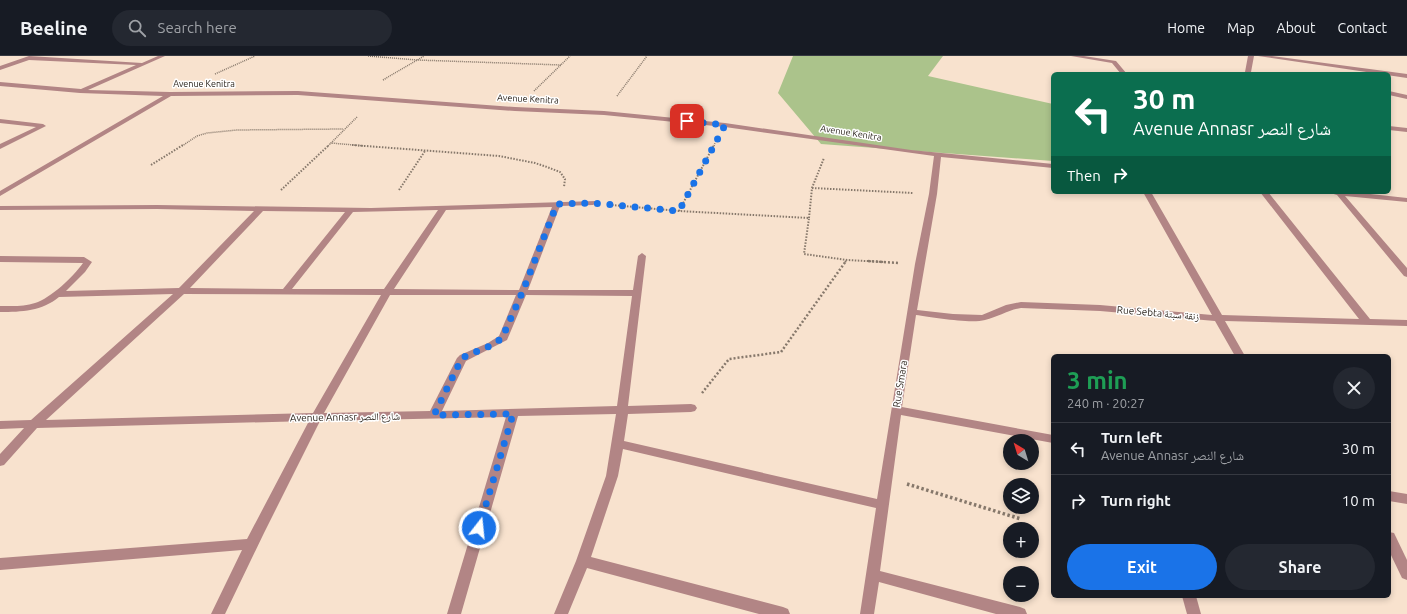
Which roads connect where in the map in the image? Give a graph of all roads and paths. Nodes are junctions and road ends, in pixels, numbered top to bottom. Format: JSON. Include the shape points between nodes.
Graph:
{"nodes":[{"id":1,"x":35,"y":56,"type":"edge"},
{"id":2,"x":162,"y":56,"type":"edge"},
{"id":3,"x":368,"y":56,"type":"edge"},
{"id":4,"x":424,"y":56,"type":"edge"},
{"id":5,"x":570,"y":56,"type":"edge"},
{"id":6,"x":647,"y":56,"type":"edge"},
{"id":7,"x":1074,"y":56,"type":"edge"},
{"id":8,"x":1118,"y":56,"type":"edge"},
{"id":9,"x":1250,"y":56,"type":"edge"},
{"id":10,"x":1261,"y":56,"type":"edge"},
{"id":11,"x":29,"y":58,"type":"junction"},
{"id":12,"x":1295,"y":58,"type":"edge"},
{"id":13,"x":417,"y":60,"type":"junction"},
{"id":14,"x":1114,"y":62,"type":"junction"},
{"id":15,"x":141,"y":64,"type":"junction"},
{"id":16,"x":561,"y":65,"type":"junction"},
{"id":17,"x":0,"y":68,"type":"edge"},
{"id":18,"x":1122,"y":72,"type":"edge"},
{"id":19,"x":1248,"y":72,"type":"edge"},
{"id":20,"x":1382,"y":72,"type":"edge"},
{"id":21,"x":1391,"y":73,"type":"edge"},
{"id":22,"x":1407,"y":76,"type":"edge"},
{"id":23,"x":0,"y":84,"type":"edge"},
{"id":24,"x":80,"y":91,"type":"junction"},
{"id":25,"x":170,"y":94,"type":"junction"},
{"id":26,"x":1391,"y":94,"type":"edge"},
{"id":27,"x":356,"y":97,"type":"junction"},
{"id":28,"x":1407,"y":97,"type":"edge"},
{"id":29,"x":379,"y":99,"type":"junction"},
{"id":30,"x":515,"y":110,"type":"junction"},
{"id":31,"x":604,"y":113,"type":"junction"},
{"id":32,"x":0,"y":121,"type":"edge"},
{"id":33,"x":725,"y":125,"type":"junction"},
{"id":34,"x":1391,"y":128,"type":"edge"},
{"id":35,"x":343,"y":129,"type":"junction"},
{"id":36,"x":1407,"y":130,"type":"edge"},
{"id":37,"x":832,"y":140,"type":"junction"},
{"id":38,"x":331,"y":143,"type":"junction"},
{"id":39,"x":0,"y":147,"type":"edge"},
{"id":40,"x":425,"y":151,"type":"junction"},
{"id":41,"x":938,"y":155,"type":"junction"},
{"id":42,"x":151,"y":165,"type":"dead end"},
{"id":43,"x":1051,"y":166,"type":"edge"},
{"id":44,"x":812,"y":188,"type":"junction"},
{"id":45,"x":0,"y":194,"type":"edge"},
{"id":46,"x":933,"y":194,"type":"junction"},
{"id":47,"x":1147,"y":194,"type":"edge"},
{"id":48,"x":1266,"y":194,"type":"edge"},
{"id":49,"x":1337,"y":194,"type":"edge"},
{"id":50,"x":1380,"y":194,"type":"edge"},
{"id":51,"x":1407,"y":200,"type":"edge"},
{"id":52,"x":593,"y":203,"type":"joint"},
{"id":53,"x":557,"y":204,"type":"junction"},
{"id":54,"x":0,"y":208,"type":"edge"},
{"id":55,"x":261,"y":208,"type":"junction"},
{"id":56,"x":443,"y":208,"type":"junction"},
{"id":57,"x":387,"y":209,"type":"junction"},
{"id":58,"x":351,"y":210,"type":"junction"},
{"id":59,"x":679,"y":211,"type":"junction"},
{"id":60,"x":809,"y":218,"type":"junction"},
{"id":61,"x":642,"y":256,"type":"dead end"},
{"id":62,"x":0,"y":259,"type":"edge"},
{"id":63,"x":847,"y":260,"type":"junction"},
{"id":64,"x":918,"y":264,"type":"junction"},
{"id":65,"x":1407,"y":274,"type":"edge"},
{"id":66,"x":182,"y":291,"type":"junction"},
{"id":67,"x":285,"y":292,"type":"junction"},
{"id":68,"x":387,"y":293,"type":"junction"},
{"id":69,"x":522,"y":293,"type":"junction"},
{"id":70,"x":637,"y":293,"type":"junction"},
{"id":71,"x":57,"y":294,"type":"junction"},
{"id":72,"x":0,"y":309,"type":"edge"},
{"id":73,"x":912,"y":312,"type":"junction"},
{"id":74,"x":1217,"y":318,"type":"junction"},
{"id":75,"x":1367,"y":322,"type":"junction"},
{"id":76,"x":1407,"y":323,"type":"edge"},
{"id":77,"x":1239,"y":354,"type":"edge"},
{"id":78,"x":690,"y":408,"type":"joint"},
{"id":79,"x":622,"y":410,"type":"junction"},
{"id":80,"x":896,"y":410,"type":"junction"},
{"id":81,"x":513,"y":414,"type":"junction"},
{"id":82,"x":434,"y":415,"type":"junction"},
{"id":83,"x":316,"y":417,"type":"junction"},
{"id":84,"x":34,"y":424,"type":"junction"},
{"id":85,"x":0,"y":425,"type":"edge"},
{"id":86,"x":1051,"y":439,"type":"edge"},
{"id":87,"x":618,"y":444,"type":"junction"},
{"id":88,"x":0,"y":462,"type":"edge"},
{"id":89,"x":886,"y":478,"type":"junction"},
{"id":90,"x":1391,"y":496,"type":"edge"},
{"id":91,"x":1407,"y":499,"type":"edge"},
{"id":92,"x":883,"y":505,"type":"junction"},
{"id":93,"x":1021,"y":519,"type":"dead end"},
{"id":94,"x":1391,"y":541,"type":"edge"},
{"id":95,"x":251,"y":544,"type":"junction"},
{"id":96,"x":583,"y":561,"type":"junction"},
{"id":97,"x":0,"y":564,"type":"edge"},
{"id":98,"x":1407,"y":574,"type":"edge"},
{"id":99,"x":873,"y":575,"type":"junction"},
{"id":100,"x":1190,"y":598,"type":"edge"},
{"id":101,"x":218,"y":614,"type":"edge"},
{"id":102,"x":454,"y":614,"type":"edge"},
{"id":103,"x":561,"y":614,"type":"edge"},
{"id":104,"x":784,"y":614,"type":"edge"},
{"id":105,"x":866,"y":614,"type":"edge"},
{"id":106,"x":1020,"y":614,"type":"edge"},
{"id":107,"x":1194,"y":614,"type":"edge"}],
"edges":[{"from":1,"to":11,"type":"street"},
{"from":2,"to":15,"type":"street"},
{"from":3,"to":13,"type":"path"},
{"from":4,"to":13,"type":"path"},
{"from":5,"to":16,"type":"path"},
{"from":6,"to":31,"type":"path"},
{"from":7,"to":14,"type":"street"},
{"from":8,"to":14,"type":"street"},
{"from":9,"to":19,"type":"street"},
{"from":10,"to":12,"type":"street"},
{"from":11,"to":15,"type":"street"},
{"from":11,"to":17,"type":"street"},
{"from":12,"to":20,"type":"street"},
{"from":13,"to":16,"type":"path"},
{"from":13,"to":27,"type":"path"},
{"from":14,"to":18,"type":"street"},
{"from":15,"to":24,"type":"street"},
{"from":16,"to":30,"type":"path"},
{"from":21,"to":22,"type":"street"},
{"from":23,"to":24,"type":"street","name":"Avenue Kenitra"},
{"from":24,"to":25,"type":"street","name":"Avenue Kenitra"},
{"from":25,"to":27,"type":"street","name":"Avenue Kenitra","via":[[298,93]]},
{"from":25,"to":45,"type":"street"},
{"from":26,"to":28,"type":"street"},
{"from":27,"to":29,"type":"street","name":"Avenue Kenitra"},
{"from":29,"to":30,"type":"street","name":"Avenue Kenitra"},
{"from":29,"to":35,"type":"path"},
{"from":30,"to":31,"type":"street","name":"Avenue Kenitra"},
{"from":31,"to":33,"type":"street","name":"Avenue Kenitra"},
{"from":32,"to":39,"type":"street","via":[[43,126]]},
{"from":33,"to":37,"type":"street","name":"Avenue Kenitra"},
{"from":33,"to":59,"type":"path"},
{"from":34,"to":36,"type":"street"},
{"from":35,"to":38,"type":"path"},
{"from":35,"to":42,"type":"path","via":[[237,130],[207,133],[197,136]]},
{"from":37,"to":41,"type":"street","name":"Avenue Kenitra"},
{"from":37,"to":44,"type":"path"},
{"from":38,"to":40,"type":"path"},
{"from":38,"to":55,"type":"path"},
{"from":40,"to":53,"type":"path","via":[[479,153],[521,160],[560,172],[565,179]]},
{"from":40,"to":57,"type":"path"},
{"from":41,"to":43,"type":"street","name":"Avenue Kenitra"},
{"from":41,"to":46,"type":"street","name":"Rue Smara"},
{"from":44,"to":46,"type":"path"},
{"from":44,"to":60,"type":"path"},
{"from":46,"to":64,"type":"street","name":"Rue Smara"},
{"from":47,"to":74,"type":"street"},
{"from":48,"to":75,"type":"street"},
{"from":49,"to":65,"type":"street"},
{"from":50,"to":51,"type":"street"},
{"from":52,"to":53,"type":"street"},
{"from":52,"to":59,"type":"path"},
{"from":53,"to":56,"type":"street"},
{"from":53,"to":69,"type":"street"},
{"from":54,"to":55,"type":"street"},
{"from":55,"to":58,"type":"street"},
{"from":55,"to":66,"type":"street"},
{"from":56,"to":57,"type":"street"},
{"from":56,"to":68,"type":"street"},
{"from":57,"to":58,"type":"street"},
{"from":58,"to":67,"type":"street"},
{"from":59,"to":60,"type":"path"},
{"from":60,"to":63,"type":"path","via":[[804,254]]},
{"from":61,"to":70,"type":"street"},
{"from":62,"to":71,"type":"street","via":[[74,259],[88,262]]},
{"from":63,"to":64,"type":"path"},
{"from":63,"to":78,"type":"path","via":[[781,352],[729,359]]},
{"from":64,"to":73,"type":"street","name":"Rue Smara"},
{"from":66,"to":67,"type":"street"},
{"from":66,"to":71,"type":"street"},
{"from":66,"to":84,"type":"street"},
{"from":67,"to":68,"type":"street"},
{"from":68,"to":69,"type":"street"},
{"from":68,"to":83,"type":"street"},
{"from":69,"to":70,"type":"street"},
{"from":69,"to":82,"type":"street","via":[[502,338],[461,360]]},
{"from":70,"to":79,"type":"street"},
{"from":71,"to":72,"type":"street","via":[[44,304],[33,308]]},
{"from":73,"to":74,"type":"street","name":"Rue Sebta زنقة سبتة","via":[[983,318],[1021,305],[1100,308]]},
{"from":73,"to":80,"type":"street","name":"Rue Smara"},
{"from":74,"to":75,"type":"street","name":"Rue Sebta زنقة سبتة"},
{"from":74,"to":77,"type":"street"},
{"from":75,"to":76,"type":"street","name":"Rue Sebta زنقة سبتة"},
{"from":78,"to":79,"type":"street","name":"Avenue Annasr شارع النصر"},
{"from":79,"to":81,"type":"street","name":"Avenue Annasr شارع النصر"},
{"from":79,"to":87,"type":"street"},
{"from":80,"to":86,"type":"street"},
{"from":80,"to":89,"type":"street","name":"Rue Smara"},
{"from":81,"to":82,"type":"street","name":"Avenue Annasr شارع النصر"},
{"from":81,"to":102,"type":"street"},
{"from":82,"to":83,"type":"street","name":"Avenue Annasr شارع النصر"},
{"from":83,"to":84,"type":"street","name":"Avenue Annasr شارع النصر"},
{"from":83,"to":95,"type":"street"},
{"from":84,"to":85,"type":"street","name":"Avenue Annasr شارع النصر"},
{"from":84,"to":88,"type":"street"},
{"from":87,"to":92,"type":"street"},
{"from":87,"to":96,"type":"street","via":[[612,476]]},
{"from":89,"to":92,"type":"street","name":"Rue Smara"},
{"from":89,"to":93,"type":"path"},
{"from":90,"to":91,"type":"street"},
{"from":92,"to":99,"type":"street","name":"Rue Smara"},
{"from":94,"to":98,"type":"street"},
{"from":95,"to":97,"type":"street"},
{"from":95,"to":101,"type":"street"},
{"from":96,"to":103,"type":"street"},
{"from":96,"to":104,"type":"street"},
{"from":99,"to":105,"type":"street","name":"Rue Smara"},
{"from":99,"to":106,"type":"street"},
{"from":100,"to":107,"type":"street"}]}
